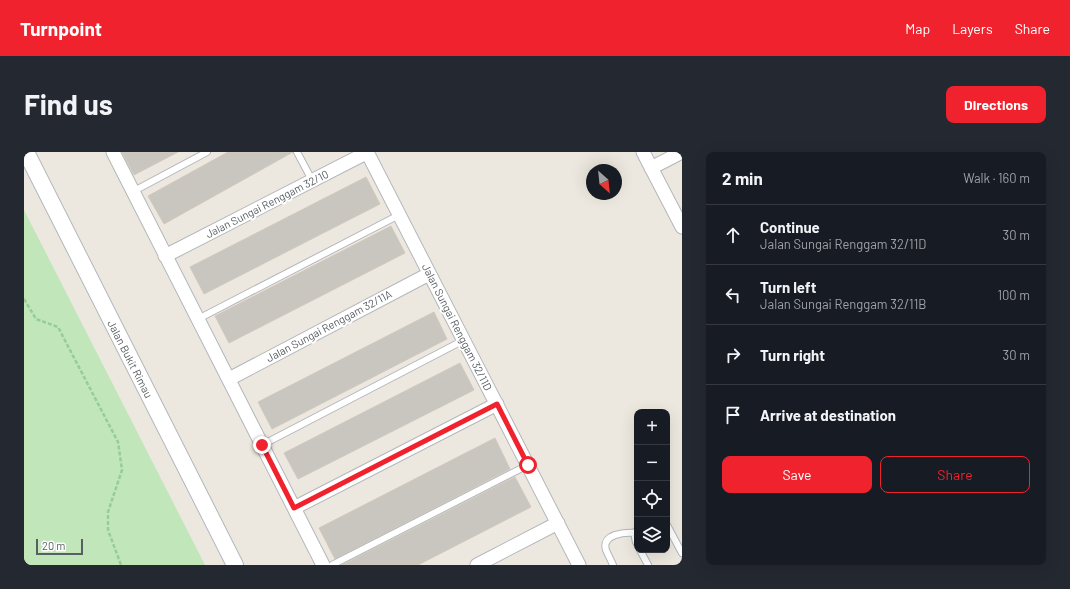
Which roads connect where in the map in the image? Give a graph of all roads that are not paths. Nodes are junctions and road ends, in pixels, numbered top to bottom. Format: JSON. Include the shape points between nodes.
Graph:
{"nodes":[{"id":1,"x":26,"y":152,"type":"edge"},
{"id":2,"x":114,"y":152,"type":"edge"},
{"id":3,"x":207,"y":152,"type":"edge"},
{"id":4,"x":297,"y":152,"type":"edge"},
{"id":5,"x":368,"y":152,"type":"edge"},
{"id":6,"x":643,"y":152,"type":"edge"},
{"id":7,"x":682,"y":152,"type":"edge"},
{"id":8,"x":651,"y":168,"type":"junction"},
{"id":9,"x":312,"y":180,"type":"junction"},
{"id":10,"x":134,"y":191,"type":"junction"},
{"id":11,"x":399,"y":215,"type":"junction"},
{"id":12,"x":682,"y":227,"type":"edge"},
{"id":13,"x":165,"y":256,"type":"junction"},
{"id":14,"x":430,"y":274,"type":"junction"},
{"id":15,"x":198,"y":319,"type":"junction"},
{"id":16,"x":464,"y":340,"type":"junction"},
{"id":17,"x":229,"y":379,"type":"junction"},
{"id":18,"x":497,"y":404,"type":"junction"},
{"id":19,"x":262,"y":445,"type":"junction"},
{"id":20,"x":528,"y":465,"type":"junction"},
{"id":21,"x":294,"y":508,"type":"junction"},
{"id":22,"x":558,"y":523,"type":"junction"},
{"id":23,"x":634,"y":531,"type":"edge"},
{"id":24,"x":670,"y":531,"type":"edge"},
{"id":25,"x":642,"y":553,"type":"edge"},
{"id":26,"x":682,"y":553,"type":"edge"},
{"id":27,"x":235,"y":565,"type":"edge"},
{"id":28,"x":323,"y":565,"type":"edge"},
{"id":29,"x":332,"y":565,"type":"edge"},
{"id":30,"x":477,"y":565,"type":"edge"},
{"id":31,"x":579,"y":565,"type":"edge"},
{"id":32,"x":614,"y":565,"type":"edge"},
{"id":33,"x":648,"y":565,"type":"edge"}],
"edges":[{"from":1,"to":27,"type":"street","name":"Jalan Bukit Rimau"},
{"from":2,"to":10,"type":"street"},
{"from":3,"to":10,"type":"lane"},
{"from":4,"to":9,"type":"lane"},
{"from":5,"to":9,"type":"street","name":"Jalan Sungai Renggam 32/10"},
{"from":5,"to":11,"type":"street","name":"Jalan Sungai Renggam 32/11D"},
{"from":6,"to":8,"type":"street"},
{"from":7,"to":8,"type":"street"},
{"from":8,"to":12,"type":"street"},
{"from":9,"to":13,"type":"street","name":"Jalan Sungai Renggam 32/10"},
{"from":10,"to":13,"type":"street"},
{"from":11,"to":14,"type":"street","name":"Jalan Sungai Renggam 32/11D"},
{"from":11,"to":15,"type":"lane"},
{"from":13,"to":15,"type":"street"},
{"from":14,"to":16,"type":"street","name":"Jalan Sungai Renggam 32/11D"},
{"from":14,"to":17,"type":"street","name":"Jalan Sungai Renggam 32/11A"},
{"from":15,"to":17,"type":"street"},
{"from":16,"to":18,"type":"street","name":"Jalan Sungai Renggam 32/11D"},
{"from":16,"to":19,"type":"lane"},
{"from":17,"to":19,"type":"street"},
{"from":18,"to":20,"type":"street","name":"Jalan Sungai Renggam 32/11D"},
{"from":18,"to":21,"type":"street"},
{"from":19,"to":21,"type":"street"},
{"from":20,"to":22,"type":"street","name":"Jalan Sungai Renggam 32/11D"},
{"from":20,"to":29,"type":"lane"},
{"from":21,"to":28,"type":"street"},
{"from":22,"to":30,"type":"street"},
{"from":22,"to":31,"type":"street","name":"Jalan Sungai Renggam 32/11D"},
{"from":23,"to":32,"type":"lane","via":[[616,534],[607,541],[605,549]]},
{"from":24,"to":26,"type":"lane"},
{"from":25,"to":33,"type":"lane"}]}
